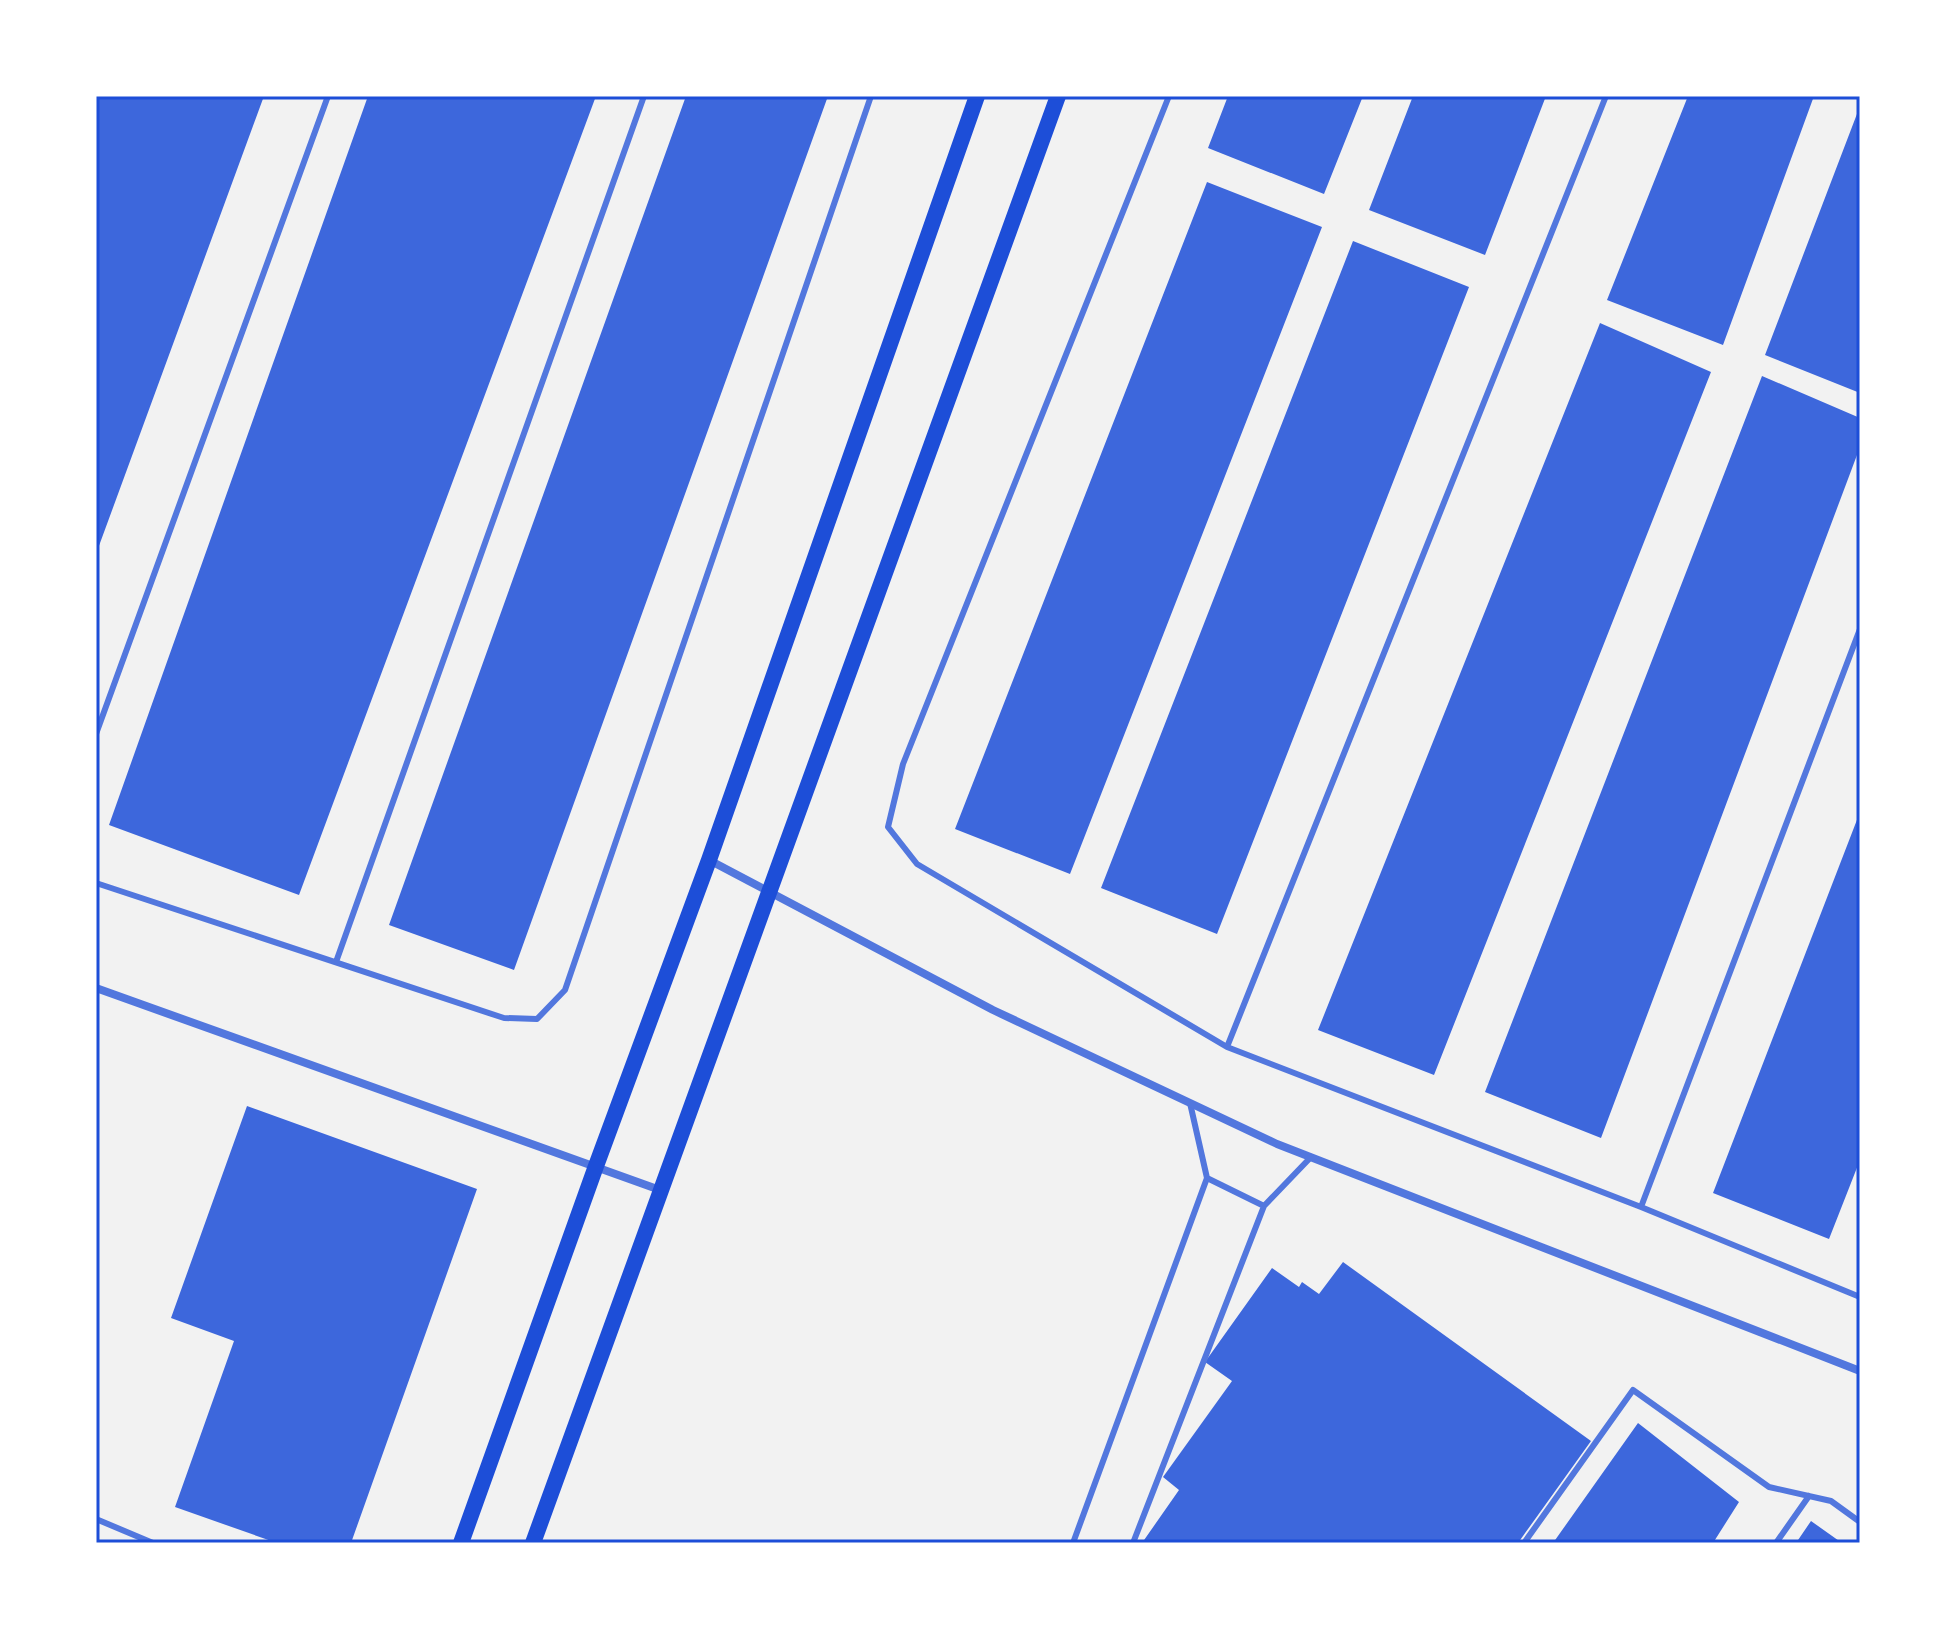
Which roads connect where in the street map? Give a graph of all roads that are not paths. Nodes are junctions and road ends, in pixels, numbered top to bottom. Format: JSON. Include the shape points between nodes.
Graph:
{"nodes":[{"id":1,"x":328,"y":96,"type":"edge"},
{"id":2,"x":644,"y":96,"type":"edge"},
{"id":3,"x":871,"y":96,"type":"edge"},
{"id":4,"x":977,"y":96,"type":"edge"},
{"id":5,"x":1058,"y":96,"type":"edge"},
{"id":6,"x":1169,"y":96,"type":"edge"},
{"id":7,"x":1606,"y":96,"type":"edge"},
{"id":8,"x":1860,"y":629,"type":"edge"},
{"id":9,"x":96,"y":734,"type":"edge"},
{"id":10,"x":709,"y":860,"type":"junction"},
{"id":11,"x":96,"y":883,"type":"edge"},
{"id":12,"x":770,"y":890,"type":"junction"},
{"id":13,"x":336,"y":962,"type":"junction"},
{"id":14,"x":96,"y":988,"type":"edge"},
{"id":15,"x":1227,"y":1047,"type":"junction"},
{"id":16,"x":1190,"y":1103,"type":"junction"},
{"id":17,"x":1311,"y":1157,"type":"junction"},
{"id":18,"x":596,"y":1166,"type":"junction"},
{"id":19,"x":1207,"y":1178,"type":"junction"},
{"id":20,"x":660,"y":1190,"type":"junction"},
{"id":21,"x":1264,"y":1206,"type":"junction"},
{"id":22,"x":1641,"y":1207,"type":"junction"},
{"id":23,"x":1860,"y":1297,"type":"edge"},
{"id":24,"x":1860,"y":1371,"type":"edge"},
{"id":25,"x":1809,"y":1496,"type":"junction"},
{"id":26,"x":96,"y":1519,"type":"edge"},
{"id":27,"x":1860,"y":1522,"type":"edge"},
{"id":28,"x":153,"y":1543,"type":"edge"},
{"id":29,"x":461,"y":1543,"type":"edge"},
{"id":30,"x":533,"y":1543,"type":"edge"},
{"id":31,"x":1073,"y":1543,"type":"edge"},
{"id":32,"x":1133,"y":1543,"type":"edge"},
{"id":33,"x":1524,"y":1543,"type":"edge"},
{"id":34,"x":1776,"y":1543,"type":"edge"}],
"edges":[{"from":1,"to":9,"type":"lane"},
{"from":2,"to":13,"type":"lane"},
{"from":3,"to":13,"type":"lane","via":[[565,990],[537,1019],[504,1018]]},
{"from":4,"to":10,"type":"main road"},
{"from":5,"to":12,"type":"main road"},
{"from":6,"to":15,"type":"lane","via":[[903,764],[888,827],[917,864]]},
{"from":7,"to":15,"type":"lane"},
{"from":8,"to":22,"type":"lane"},
{"from":10,"to":12,"type":"street"},
{"from":10,"to":18,"type":"main road"},
{"from":11,"to":13,"type":"lane"},
{"from":12,"to":16,"type":"street","via":[[993,1010]]},
{"from":12,"to":20,"type":"main road"},
{"from":14,"to":18,"type":"street"},
{"from":15,"to":22,"type":"lane"},
{"from":16,"to":17,"type":"street"},
{"from":16,"to":19,"type":"lane"},
{"from":17,"to":21,"type":"lane"},
{"from":17,"to":24,"type":"street"},
{"from":18,"to":20,"type":"street"},
{"from":18,"to":29,"type":"main road"},
{"from":19,"to":21,"type":"lane"},
{"from":19,"to":31,"type":"lane"},
{"from":20,"to":30,"type":"main road"},
{"from":21,"to":32,"type":"lane"},
{"from":22,"to":23,"type":"lane"},
{"from":25,"to":27,"type":"lane","via":[[1831,1501]]},
{"from":25,"to":33,"type":"lane","via":[[1769,1487],[1633,1390]]},
{"from":25,"to":34,"type":"lane"},
{"from":26,"to":28,"type":"lane"}]}
